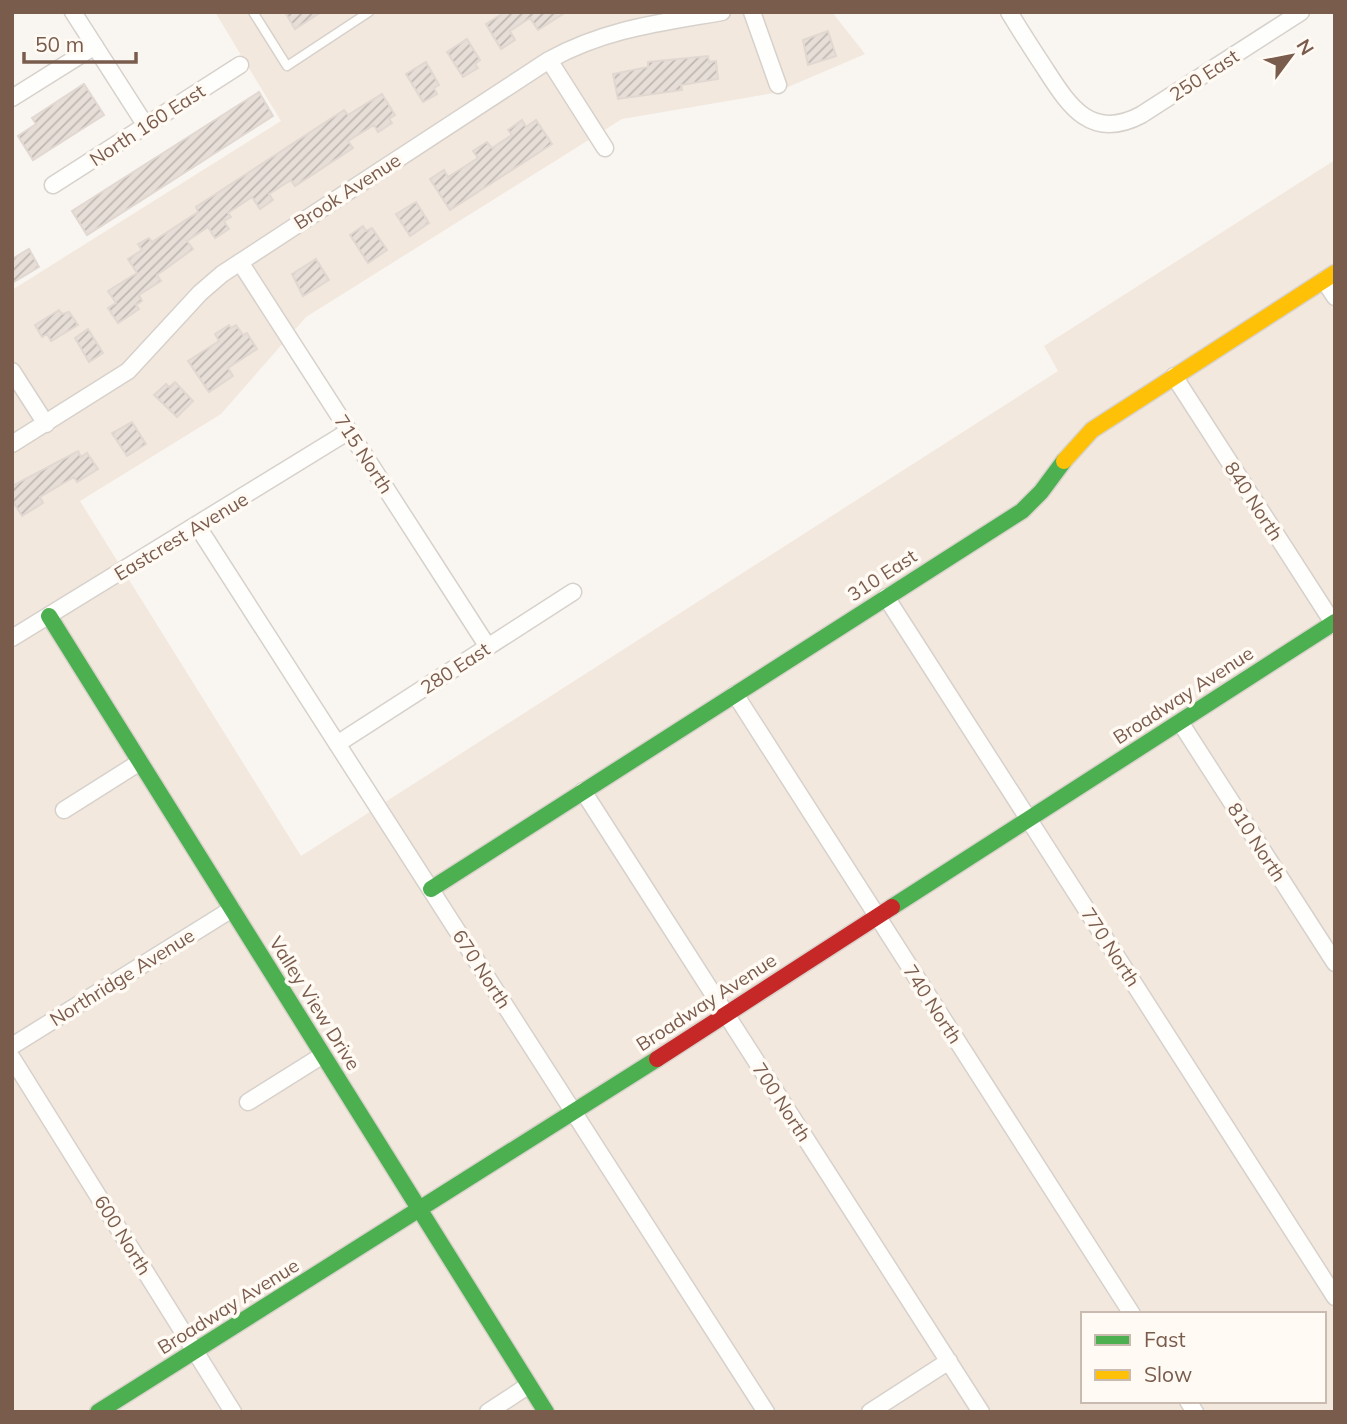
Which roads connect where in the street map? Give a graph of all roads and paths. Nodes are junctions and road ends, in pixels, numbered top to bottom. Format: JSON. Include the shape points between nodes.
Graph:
{"nodes":[{"id":1,"x":73,"y":12,"type":"edge"},
{"id":2,"x":253,"y":12,"type":"edge"},
{"id":3,"x":369,"y":12,"type":"edge"},
{"id":4,"x":722,"y":12,"type":"edge"},
{"id":5,"x":752,"y":12,"type":"edge"},
{"id":6,"x":1009,"y":12,"type":"edge"},
{"id":7,"x":1301,"y":12,"type":"edge"},
{"id":8,"x":95,"y":46,"type":"junction"},
{"id":9,"x":549,"y":60,"type":"junction"},
{"id":10,"x":240,"y":65,"type":"dead end"},
{"id":11,"x":778,"y":85,"type":"dead end"},
{"id":12,"x":12,"y":98,"type":"edge"},
{"id":13,"x":146,"y":126,"type":"junction"},
{"id":14,"x":605,"y":148,"type":"dead end"},
{"id":15,"x":53,"y":185,"type":"dead end"},
{"id":16,"x":240,"y":262,"type":"junction"},
{"id":17,"x":1329,"y":276,"type":"edge"},
{"id":18,"x":1335,"y":297,"type":"edge"},
{"id":19,"x":12,"y":371,"type":"edge"},
{"id":20,"x":1174,"y":376,"type":"junction"},
{"id":21,"x":46,"y":424,"type":"junction"},
{"id":22,"x":349,"y":431,"type":"junction"},
{"id":23,"x":12,"y":444,"type":"edge"},
{"id":24,"x":198,"y":527,"type":"junction"},
{"id":25,"x":573,"y":592,"type":"dead end"},
{"id":26,"x":886,"y":597,"type":"junction"},
{"id":27,"x":49,"y":616,"type":"junction"},
{"id":28,"x":1334,"y":624,"type":"edge"},
{"id":29,"x":12,"y":638,"type":"edge"},
{"id":30,"x":488,"y":647,"type":"junction"},
{"id":31,"x":735,"y":694,"type":"junction"},
{"id":32,"x":1180,"y":722,"type":"junction"},
{"id":33,"x":337,"y":744,"type":"junction"},
{"id":34,"x":140,"y":762,"type":"junction"},
{"id":35,"x":583,"y":791,"type":"junction"},
{"id":36,"x":64,"y":810,"type":"dead end"},
{"id":37,"x":1029,"y":819,"type":"junction"},
{"id":38,"x":431,"y":889,"type":"junction"},
{"id":39,"x":232,"y":909,"type":"junction"},
{"id":40,"x":877,"y":917,"type":"junction"},
{"id":41,"x":1335,"y":963,"type":"edge"},
{"id":42,"x":726,"y":1014,"type":"junction"},
{"id":43,"x":12,"y":1046,"type":"edge"},
{"id":44,"x":323,"y":1055,"type":"junction"},
{"id":45,"x":12,"y":1058,"type":"edge"},
{"id":46,"x":248,"y":1102,"type":"dead end"},
{"id":47,"x":574,"y":1112,"type":"junction"},
{"id":48,"x":420,"y":1210,"type":"junction"},
{"id":49,"x":1335,"y":1297,"type":"edge"},
{"id":50,"x":1131,"y":1312,"type":"edge"},
{"id":51,"x":195,"y":1351,"type":"junction"},
{"id":52,"x":949,"y":1361,"type":"junction"},
{"id":53,"x":529,"y":1385,"type":"junction"},
{"id":54,"x":98,"y":1412,"type":"edge"},
{"id":55,"x":233,"y":1412,"type":"edge"},
{"id":56,"x":488,"y":1412,"type":"edge"},
{"id":57,"x":546,"y":1412,"type":"edge"},
{"id":58,"x":766,"y":1412,"type":"edge"},
{"id":59,"x":870,"y":1412,"type":"edge"},
{"id":60,"x":981,"y":1412,"type":"edge"}],
"edges":[{"from":1,"to":8,"type":"street"},
{"from":2,"to":3,"type":"lane","via":[[286,66]]},
{"from":4,"to":9,"type":"street","name":"Brook Avenue","via":[[619,30]]},
{"from":5,"to":11,"type":"street"},
{"from":6,"to":7,"type":"street","name":"250 East","via":[[1070,106],[1103,124],[1141,116]]},
{"from":8,"to":12,"type":"street"},
{"from":8,"to":13,"type":"street"},
{"from":9,"to":14,"type":"street"},
{"from":9,"to":16,"type":"street","name":"Brook Avenue"},
{"from":10,"to":13,"type":"street","name":"North 160 East"},
{"from":13,"to":15,"type":"street","name":"North 160 East"},
{"from":16,"to":21,"type":"street","name":"Brook Avenue","via":[[200,293],[128,371]]},
{"from":16,"to":22,"type":"street","name":"715 North"},
{"from":17,"to":18,"type":"street"},
{"from":17,"to":20,"type":"street","name":"310 East"},
{"from":19,"to":21,"type":"street"},
{"from":20,"to":26,"type":"street","name":"310 East","via":[[1083,438],[1028,506]]},
{"from":20,"to":28,"type":"street","name":"840 North"},
{"from":21,"to":23,"type":"street","name":"Brook Avenue"},
{"from":22,"to":24,"type":"street","name":"Eastcrest Avenue"},
{"from":22,"to":30,"type":"street","name":"715 North"},
{"from":24,"to":27,"type":"street","name":"Eastcrest Avenue"},
{"from":24,"to":33,"type":"street","name":"670 North"},
{"from":25,"to":30,"type":"street","name":"280 East"},
{"from":26,"to":31,"type":"street","name":"310 East"},
{"from":26,"to":37,"type":"street","name":"770 North"},
{"from":27,"to":29,"type":"street","name":"Eastcrest Avenue"},
{"from":27,"to":34,"type":"street","name":"Valley View Drive"},
{"from":28,"to":32,"type":"street","name":"Broadway Avenue"},
{"from":30,"to":33,"type":"street","name":"280 East"},
{"from":31,"to":35,"type":"street","name":"310 East"},
{"from":31,"to":40,"type":"street","name":"740 North"},
{"from":32,"to":37,"type":"street","name":"Broadway Avenue"},
{"from":32,"to":41,"type":"street","name":"810 North"},
{"from":33,"to":38,"type":"street","name":"670 North"},
{"from":34,"to":36,"type":"street"},
{"from":34,"to":39,"type":"street","name":"Valley View Drive"},
{"from":35,"to":38,"type":"street","name":"310 East"},
{"from":35,"to":42,"type":"street","name":"700 North"},
{"from":37,"to":40,"type":"street","name":"Broadway Avenue"},
{"from":37,"to":49,"type":"street","name":"770 North"},
{"from":38,"to":47,"type":"street","name":"670 North"},
{"from":39,"to":43,"type":"street","name":"Northridge Avenue"},
{"from":39,"to":44,"type":"street","name":"Valley View Drive"},
{"from":40,"to":42,"type":"street","name":"Broadway Avenue"},
{"from":40,"to":50,"type":"street","name":"740 North"},
{"from":42,"to":47,"type":"street","name":"Broadway Avenue"},
{"from":42,"to":52,"type":"street","name":"700 North"},
{"from":44,"to":46,"type":"street"},
{"from":44,"to":48,"type":"street","name":"Valley View Drive"},
{"from":45,"to":51,"type":"street","name":"600 North"},
{"from":47,"to":48,"type":"street","name":"Broadway Avenue"},
{"from":47,"to":58,"type":"street","name":"670 North"},
{"from":48,"to":51,"type":"street","name":"Broadway Avenue"},
{"from":48,"to":53,"type":"street","name":"Valley View Drive"},
{"from":51,"to":54,"type":"street","name":"Broadway Avenue"},
{"from":51,"to":55,"type":"street","name":"600 North"},
{"from":52,"to":59,"type":"street"},
{"from":52,"to":60,"type":"street","name":"700 North"},
{"from":53,"to":56,"type":"street"},
{"from":53,"to":57,"type":"street","name":"Valley View Drive"}]}
